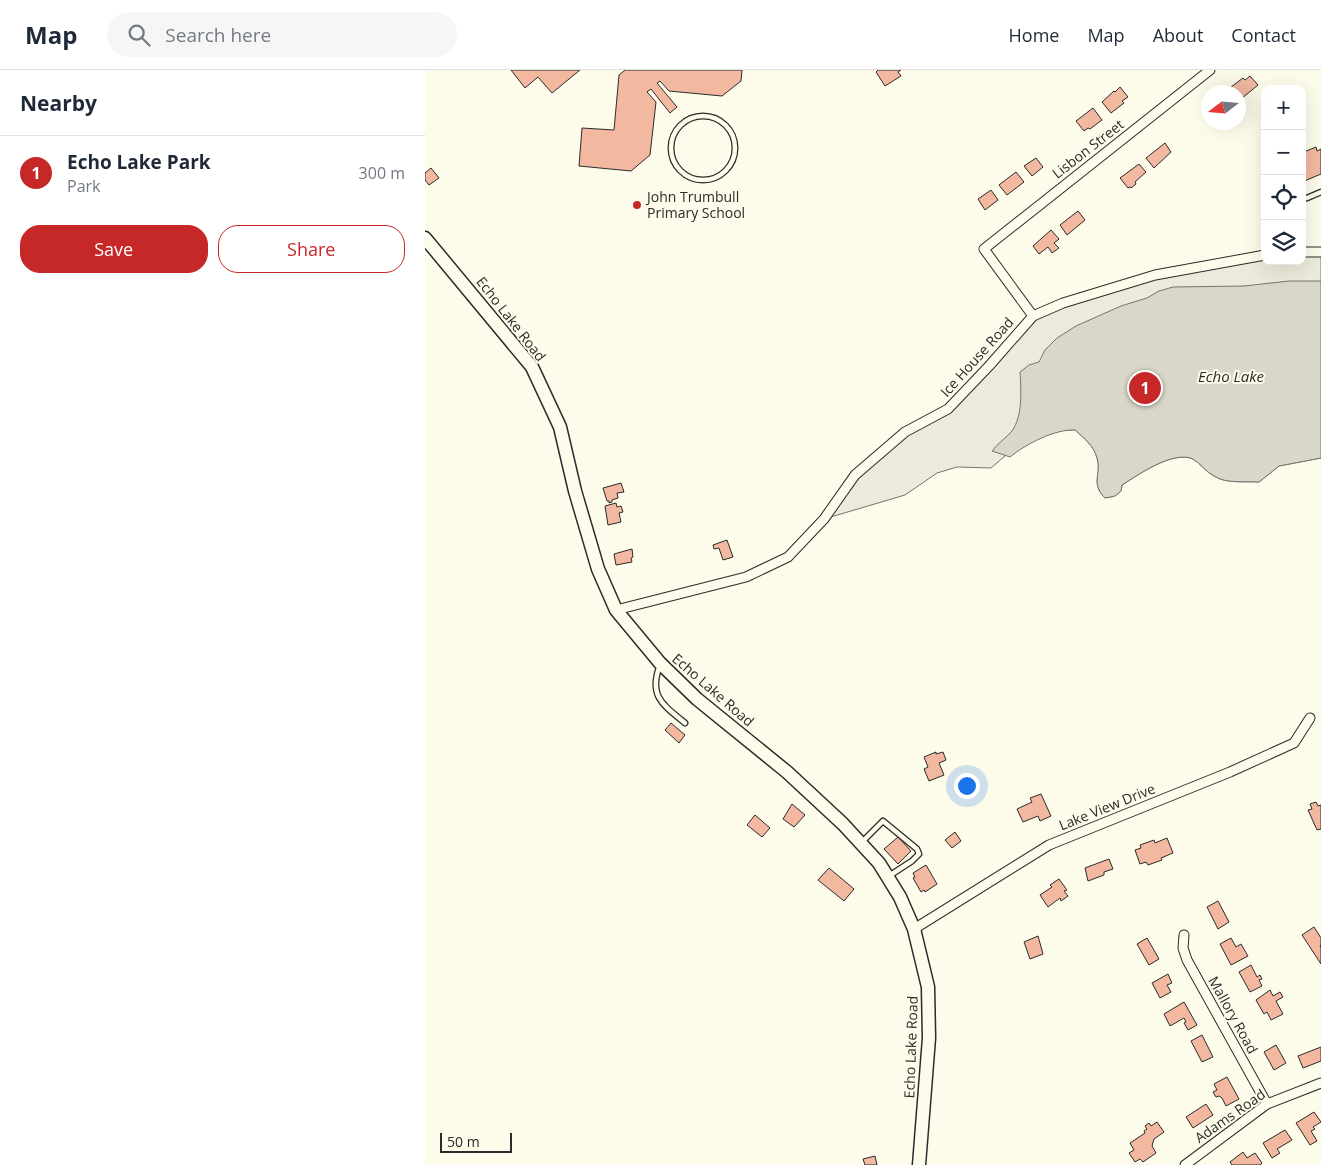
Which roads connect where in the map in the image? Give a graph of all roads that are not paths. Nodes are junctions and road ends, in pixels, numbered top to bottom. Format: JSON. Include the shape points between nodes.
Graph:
{"nodes":[{"id":1,"x":1210,"y":70,"type":"edge"},
{"id":2,"x":729,"y":130,"type":"joint"},
{"id":3,"x":1321,"y":192,"type":"edge"},
{"id":4,"x":1307,"y":198,"type":"dead end"},
{"id":5,"x":425,"y":238,"type":"edge"},
{"id":6,"x":1306,"y":252,"type":"edge"},
{"id":7,"x":1321,"y":252,"type":"edge"},
{"id":8,"x":1261,"y":256,"type":"edge"},
{"id":9,"x":1033,"y":316,"type":"junction"},
{"id":10,"x":616,"y":610,"type":"junction"},
{"id":11,"x":660,"y":664,"type":"junction"},
{"id":12,"x":1310,"y":718,"type":"dead end"},
{"id":13,"x":685,"y":723,"type":"dead end"},
{"id":14,"x":861,"y":843,"type":"junction"},
{"id":15,"x":888,"y":876,"type":"junction"},
{"id":16,"x":915,"y":928,"type":"junction"},
{"id":17,"x":1183,"y":936,"type":"dead end"},
{"id":18,"x":1321,"y":1082,"type":"edge"},
{"id":19,"x":1267,"y":1104,"type":"junction"},
{"id":20,"x":919,"y":1165,"type":"edge"},
{"id":21,"x":1185,"y":1165,"type":"edge"}],
"edges":[{"from":1,"to":9,"type":"street","name":"Lisbon Street","via":[[983,249]]},
{"from":2,"to":2,"type":"lane","via":[[734,139],[734,155],[719,176],[709,179],[689,176],[674,160],[673,140],[683,123],[692,118],[713,117]]},
{"from":3,"to":4,"type":"lane"},
{"from":5,"to":10,"type":"main road","name":"Echo Lake Road","via":[[532,367],[560,427],[597,569]]},
{"from":6,"to":7,"type":"street"},
{"from":8,"to":9,"type":"street","name":"Ice House Road","via":[[1155,275],[1063,303]]},
{"from":9,"to":10,"type":"street","name":"Ice House Road","via":[[949,410],[905,432],[855,475],[824,519],[788,557],[746,577]]},
{"from":10,"to":11,"type":"main road","name":"Echo Lake Road"},
{"from":11,"to":13,"type":"lane","via":[[655,677],[656,692],[663,706]]},
{"from":11,"to":14,"type":"main road","name":"Echo Lake Road","via":[[697,699],[787,772]]},
{"from":12,"to":16,"type":"street","name":"Lake View Drive","via":[[1294,743],[1231,772],[1049,845]]},
{"from":14,"to":15,"type":"main road","name":"Echo Lake Road"},
{"from":14,"to":15,"type":"lane","via":[[883,821],[917,849],[919,854],[913,862]]},
{"from":15,"to":16,"type":"main road","name":"Echo Lake Road"},
{"from":16,"to":20,"type":"main road","name":"Echo Lake Road","via":[[928,987],[929,1038]]},
{"from":17,"to":19,"type":"street","name":"Mallory Road","via":[[1187,960]]},
{"from":18,"to":19,"type":"street","name":"Adams Road"},
{"from":19,"to":21,"type":"street","name":"Adams Road"}]}
